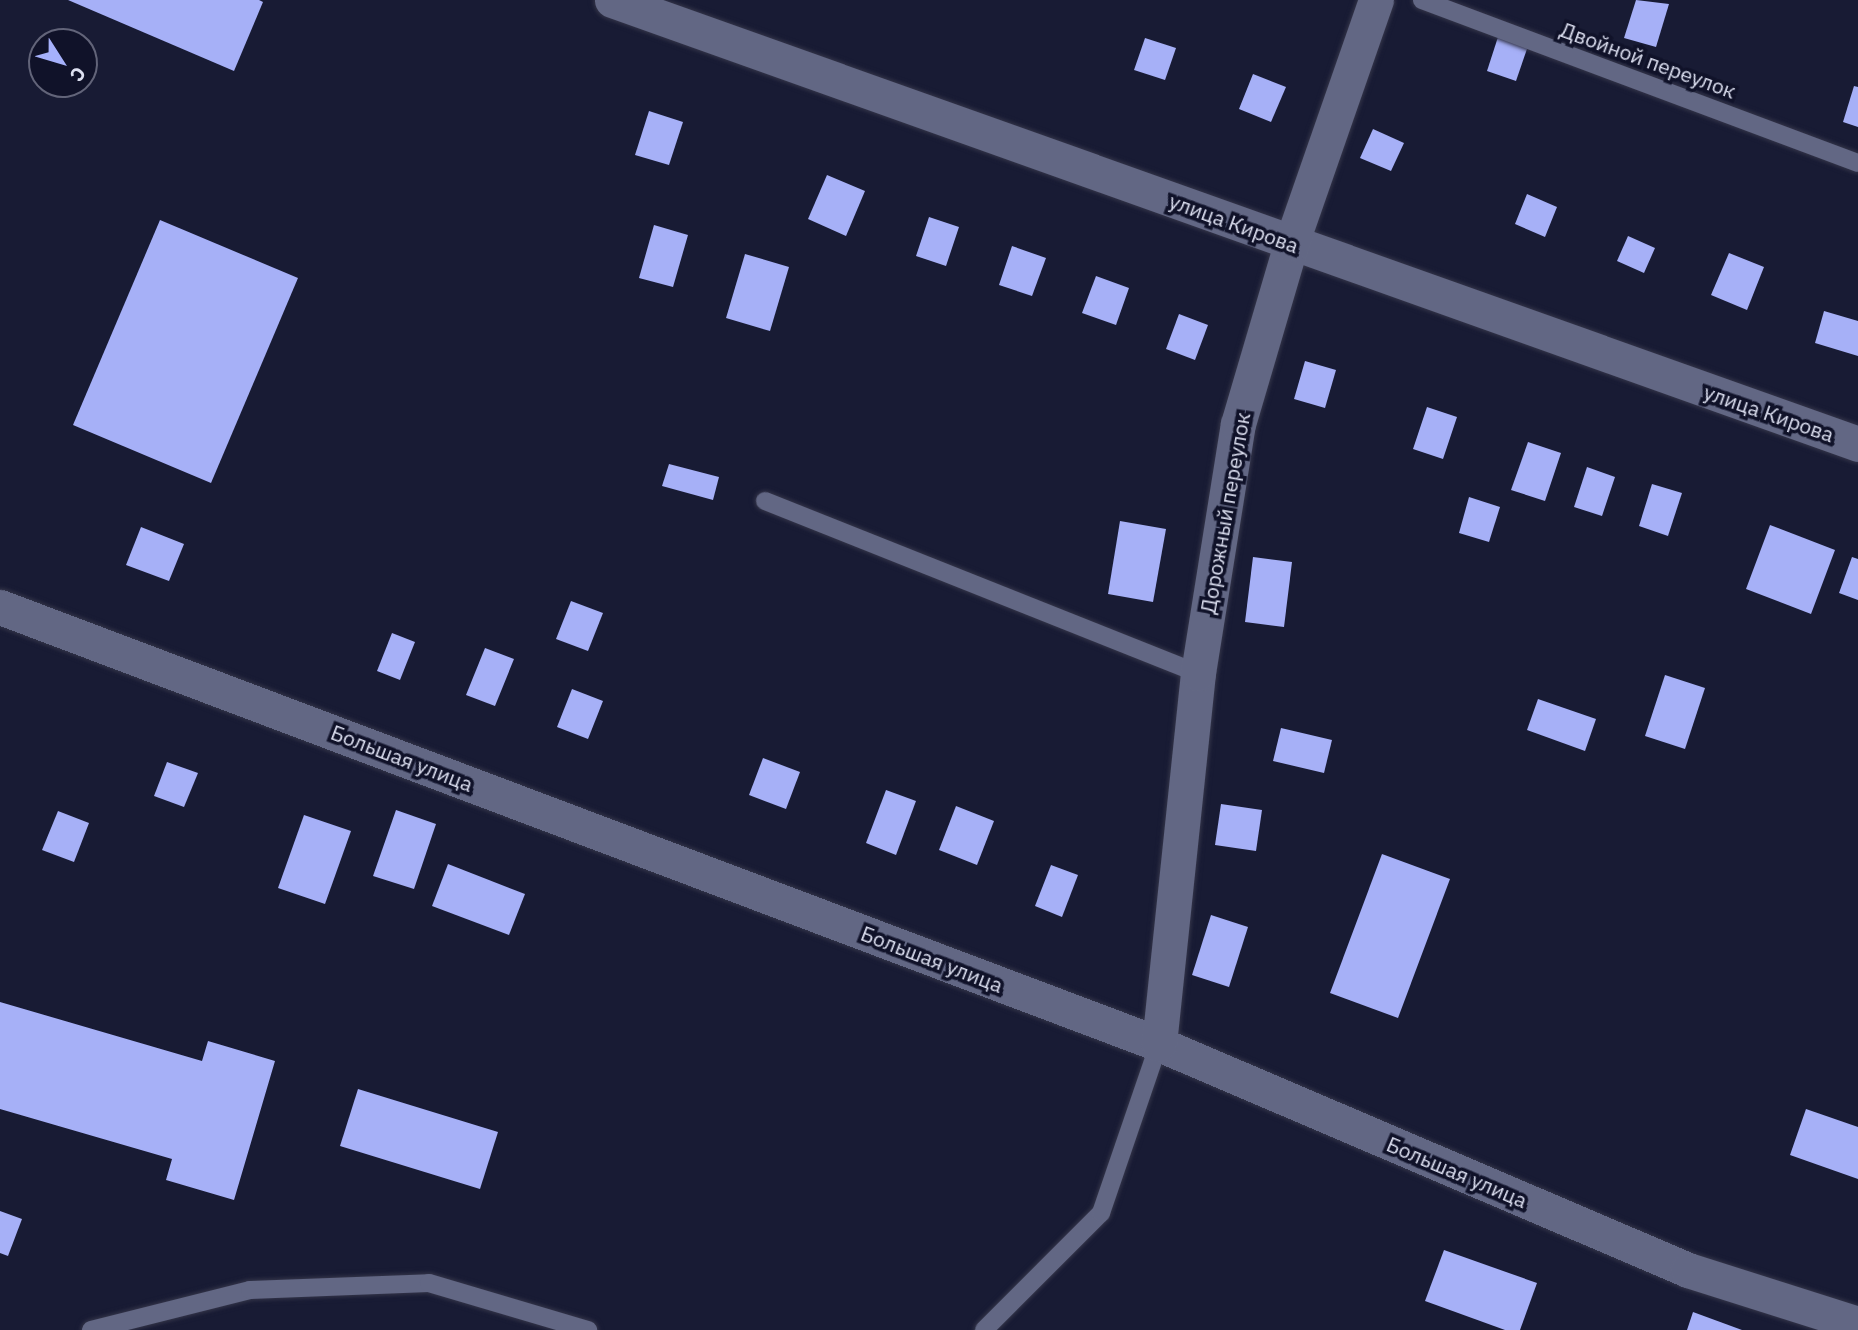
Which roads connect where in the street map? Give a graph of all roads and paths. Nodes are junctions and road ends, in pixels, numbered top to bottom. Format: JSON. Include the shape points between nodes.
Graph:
{"nodes":[{"id":1,"x":612,"y":0,"type":"edge"},
{"id":2,"x":1376,"y":0,"type":"edge"},
{"id":3,"x":1422,"y":0,"type":"edge"},
{"id":4,"x":1858,"y":163,"type":"edge"},
{"id":5,"x":1291,"y":244,"type":"junction"},
{"id":6,"x":1858,"y":444,"type":"edge"},
{"id":7,"x":765,"y":501,"type":"dead end"},
{"id":8,"x":0,"y":607,"type":"edge"},
{"id":9,"x":1198,"y":673,"type":"junction"},
{"id":10,"x":1159,"y":1044,"type":"junction"},
{"id":11,"x":1858,"y":1324,"type":"edge"},
{"id":12,"x":91,"y":1330,"type":"edge"},
{"id":13,"x":589,"y":1330,"type":"edge"},
{"id":14,"x":984,"y":1330,"type":"edge"}],
"edges":[{"from":1,"to":5,"type":"street","name":"улица Кирова"},
{"from":2,"to":5,"type":"street","name":"Дорожный переулок"},
{"from":3,"to":4,"type":"lane","name":"Двойной переулок"},
{"from":5,"to":6,"type":"street","name":"улица Кирова"},
{"from":5,"to":9,"type":"street","name":"Дорожный переулок","via":[[1238,424]]},
{"from":7,"to":9,"type":"lane"},
{"from":8,"to":10,"type":"street","name":"Большая улица"},
{"from":9,"to":10,"type":"street","name":"Дорожный переулок"},
{"from":10,"to":11,"type":"street","name":"Большая улица","via":[[1688,1270]]},
{"from":10,"to":14,"type":"lane","via":[[1101,1213]]},
{"from":12,"to":13,"type":"lane","via":[[250,1290],[429,1283]]}]}
